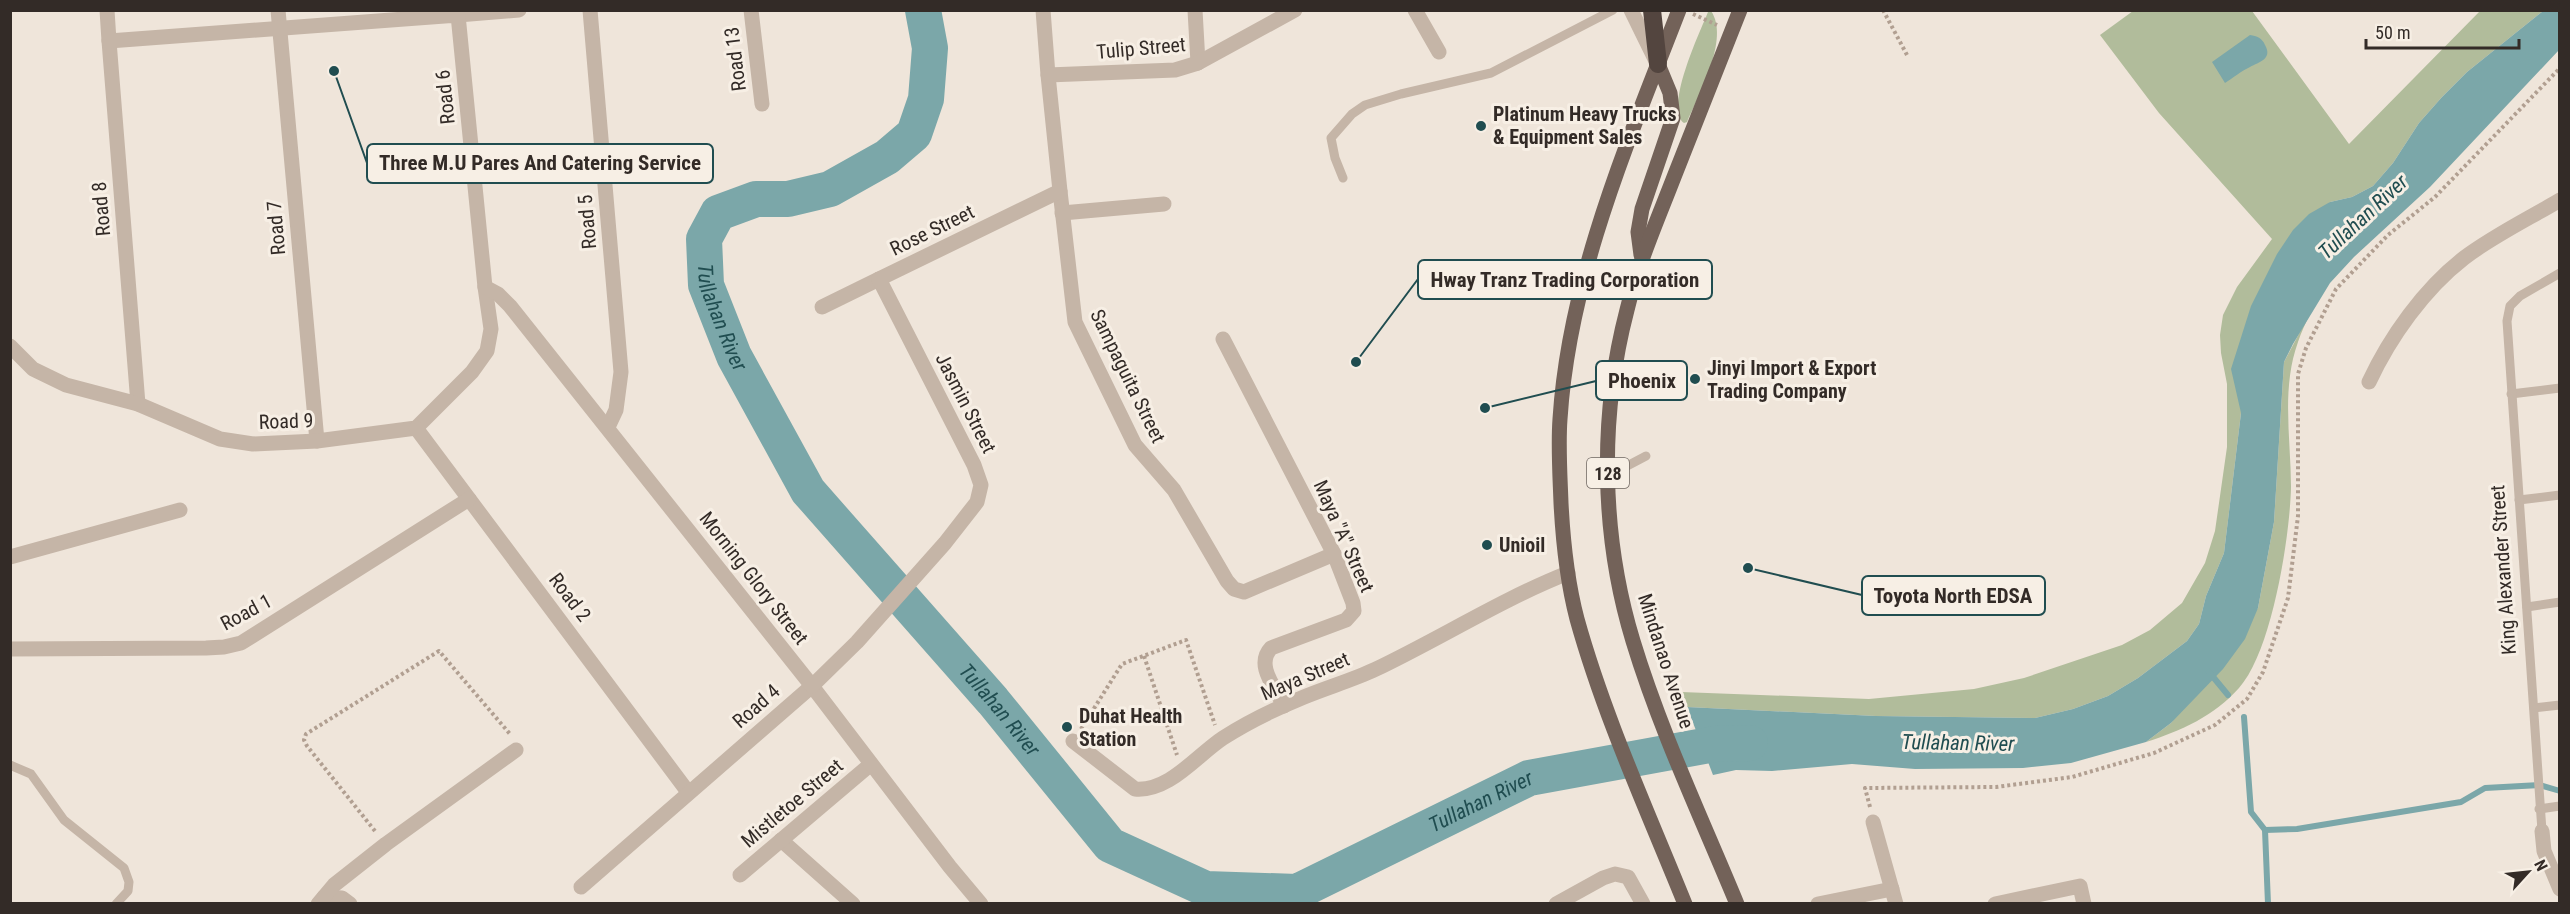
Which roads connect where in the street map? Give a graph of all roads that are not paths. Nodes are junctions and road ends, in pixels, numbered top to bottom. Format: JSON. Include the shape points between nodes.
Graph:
{"nodes":[{"id":1,"x":107,"y":10,"type":"edge"},
{"id":2,"x":278,"y":10,"type":"edge"},
{"id":3,"x":519,"y":10,"type":"edge"},
{"id":4,"x":590,"y":10,"type":"edge"},
{"id":5,"x":751,"y":10,"type":"edge"},
{"id":6,"x":1043,"y":10,"type":"edge"},
{"id":7,"x":1195,"y":10,"type":"edge"},
{"id":8,"x":1295,"y":10,"type":"edge"},
{"id":9,"x":1415,"y":10,"type":"edge"},
{"id":10,"x":1613,"y":10,"type":"edge"},
{"id":11,"x":1631,"y":10,"type":"edge"},
{"id":12,"x":1652,"y":10,"type":"edge"},
{"id":13,"x":1678,"y":10,"type":"edge"},
{"id":14,"x":1740,"y":10,"type":"edge"},
{"id":15,"x":458,"y":13,"type":"edge"},
{"id":16,"x":279,"y":29,"type":"junction"},
{"id":17,"x":109,"y":41,"type":"junction"},
{"id":18,"x":1438,"y":52,"type":"dead end"},
{"id":19,"x":1198,"y":63,"type":"junction"},
{"id":20,"x":1658,"y":64,"type":"junction"},
{"id":21,"x":1048,"y":75,"type":"junction"},
{"id":22,"x":762,"y":104,"type":"dead end"},
{"id":23,"x":1343,"y":178,"type":"dead end"},
{"id":24,"x":1060,"y":191,"type":"junction"},
{"id":25,"x":2559,"y":200,"type":"edge"},
{"id":26,"x":1164,"y":204,"type":"dead end"},
{"id":27,"x":1062,"y":213,"type":"junction"},
{"id":28,"x":1642,"y":258,"type":"junction"},
{"id":29,"x":2559,"y":273,"type":"edge"},
{"id":30,"x":879,"y":279,"type":"junction"},
{"id":31,"x":485,"y":286,"type":"junction"},
{"id":32,"x":822,"y":307,"type":"dead end"},
{"id":33,"x":1222,"y":339,"type":"dead end"},
{"id":34,"x":10,"y":346,"type":"edge"},
{"id":35,"x":2369,"y":382,"type":"dead end"},
{"id":36,"x":2559,"y":388,"type":"edge"},
{"id":37,"x":2511,"y":394,"type":"junction"},
{"id":38,"x":138,"y":404,"type":"junction"},
{"id":39,"x":608,"y":427,"type":"junction"},
{"id":40,"x":416,"y":428,"type":"junction"},
{"id":41,"x":317,"y":441,"type":"junction"},
{"id":42,"x":1646,"y":456,"type":"dead end"},
{"id":43,"x":1608,"y":476,"type":"junction"},
{"id":44,"x":2559,"y":495,"type":"edge"},
{"id":45,"x":469,"y":499,"type":"junction"},
{"id":46,"x":2519,"y":500,"type":"junction"},
{"id":47,"x":180,"y":510,"type":"dead end"},
{"id":48,"x":945,"y":543,"type":"joint"},
{"id":49,"x":1334,"y":554,"type":"junction"},
{"id":50,"x":10,"y":557,"type":"edge"},
{"id":51,"x":1568,"y":573,"type":"junction"},
{"id":52,"x":2559,"y":602,"type":"edge"},
{"id":53,"x":2527,"y":607,"type":"junction"},
{"id":54,"x":10,"y":649,"type":"edge"},
{"id":55,"x":812,"y":686,"type":"junction"},
{"id":56,"x":2559,"y":705,"type":"edge"},
{"id":57,"x":1284,"y":706,"type":"junction"},
{"id":58,"x":2534,"y":708,"type":"junction"},
{"id":59,"x":1073,"y":741,"type":"road end"},
{"id":60,"x":516,"y":750,"type":"road end"},
{"id":61,"x":871,"y":764,"type":"junction"},
{"id":62,"x":10,"y":765,"type":"edge"},
{"id":63,"x":688,"y":792,"type":"junction"},
{"id":64,"x":2559,"y":806,"type":"edge"},
{"id":65,"x":2539,"y":809,"type":"junction"},
{"id":66,"x":1873,"y":822,"type":"road end"},
{"id":67,"x":2542,"y":831,"type":"joint"},
{"id":68,"x":781,"y":840,"type":"junction"},
{"id":69,"x":740,"y":875,"type":"dead end"},
{"id":70,"x":581,"y":887,"type":"dead end"},
{"id":71,"x":2559,"y":889,"type":"edge"},
{"id":72,"x":1894,"y":896,"type":"edge"},
{"id":73,"x":321,"y":900,"type":"edge"},
{"id":74,"x":116,"y":903,"type":"edge"},
{"id":75,"x":350,"y":903,"type":"edge"},
{"id":76,"x":853,"y":903,"type":"edge"},
{"id":77,"x":981,"y":903,"type":"edge"},
{"id":78,"x":1556,"y":903,"type":"edge"},
{"id":79,"x":1642,"y":903,"type":"edge"},
{"id":80,"x":1685,"y":903,"type":"edge"},
{"id":81,"x":1737,"y":903,"type":"edge"},
{"id":82,"x":1818,"y":903,"type":"edge"},
{"id":83,"x":1995,"y":903,"type":"edge"},
{"id":84,"x":2084,"y":903,"type":"edge"}],
"edges":[{"from":1,"to":17,"type":"street","name":"Road 8"},
{"from":2,"to":16,"type":"street","name":"Road 7"},
{"from":3,"to":15,"type":"street"},
{"from":4,"to":39,"type":"street","name":"Road 5","via":[[621,372],[616,410]]},
{"from":5,"to":22,"type":"street","name":"Road 13"},
{"from":6,"to":21,"type":"street","name":"Sampaguita Street"},
{"from":7,"to":19,"type":"street"},
{"from":8,"to":19,"type":"street","name":"Tulip Street"},
{"from":9,"to":18,"type":"street"},
{"from":10,"to":23,"type":"lane","via":[[1491,73],[1365,105],[1331,138]]},
{"from":11,"to":20,"type":"street"},
{"from":12,"to":20,"type":"highway"},
{"from":13,"to":20,"type":"main road","number":"128"},
{"from":14,"to":28,"type":"main road","name":"Mindanao Avenue","number":"128"},
{"from":15,"to":16,"type":"street"},
{"from":15,"to":31,"type":"street","name":"Road 6"},
{"from":16,"to":17,"type":"street"},
{"from":16,"to":41,"type":"street","name":"Road 7"},
{"from":17,"to":38,"type":"street","name":"Road 8"},
{"from":19,"to":21,"type":"street","name":"Tulip Street","via":[[1175,70]]},
{"from":20,"to":28,"type":"main road","via":[[1670,93],[1673,118],[1641,209],[1638,232]]},
{"from":20,"to":51,"type":"main road","number":"128","via":[[1594,241],[1568,354],[1560,419],[1560,489]]},
{"from":21,"to":24,"type":"street","name":"Sampaguita Street"},
{"from":24,"to":27,"type":"street","name":"Sampaguita Street"},
{"from":24,"to":30,"type":"street","name":"Rose Street"},
{"from":25,"to":35,"type":"street","via":[[2466,257],[2438,280],[2380,358]]},
{"from":26,"to":27,"type":"street"},
{"from":27,"to":49,"type":"street","name":"Sampaguita Street","via":[[1075,322],[1135,445],[1174,490],[1227,581],[1244,592]]},
{"from":28,"to":43,"type":"main road","name":"Mindanao Avenue","number":"128","via":[[1626,311],[1616,365],[1609,420]]},
{"from":29,"to":37,"type":"lane","name":"King Alexander Street","via":[[2510,306],[2507,321]]},
{"from":30,"to":32,"type":"street","name":"Rose Street"},
{"from":30,"to":48,"type":"street","name":"Jasmin Street","via":[[981,485],[977,502]]},
{"from":31,"to":39,"type":"street","name":"Morning Glory Street","via":[[510,306]]},
{"from":31,"to":40,"type":"street","via":[[491,329],[487,351],[472,372]]},
{"from":33,"to":49,"type":"street","name":"Maya \"A\" Street"},
{"from":34,"to":38,"type":"street","name":"Road 9","via":[[33,369],[66,385]]},
{"from":36,"to":37,"type":"lane"},
{"from":37,"to":46,"type":"lane","name":"King Alexander Street"},
{"from":38,"to":41,"type":"street","name":"Road 9","via":[[219,439],[253,444]]},
{"from":39,"to":55,"type":"street","name":"Morning Glory Street"},
{"from":40,"to":41,"type":"street","name":"Road 9"},
{"from":40,"to":45,"type":"street","name":"Road 2"},
{"from":42,"to":43,"type":"lane"},
{"from":43,"to":81,"type":"main road","name":"Mindanao Avenue","number":"128","via":[[1613,544],[1632,639]]},
{"from":44,"to":46,"type":"lane"},
{"from":45,"to":54,"type":"street","name":"Road 1","via":[[242,643],[206,648]]},
{"from":45,"to":63,"type":"street","name":"Road 2"},
{"from":46,"to":53,"type":"lane","name":"King Alexander Street"},
{"from":47,"to":50,"type":"street"},
{"from":48,"to":55,"type":"street","name":"Road 4"},
{"from":49,"to":57,"type":"street","name":"Maya \"A\" Street","via":[[1354,611],[1346,620],[1271,648],[1265,654],[1264,665]]},
{"from":51,"to":57,"type":"street","name":"Maya Street","via":[[1539,584],[1375,670]]},
{"from":51,"to":80,"type":"main road","number":"128","via":[[1576,617],[1603,701]]},
{"from":52,"to":53,"type":"lane"},
{"from":53,"to":58,"type":"lane","name":"King Alexander Street"},
{"from":55,"to":61,"type":"street","name":"Morning Glory Street"},
{"from":55,"to":63,"type":"street","name":"Road 4"},
{"from":56,"to":58,"type":"lane"},
{"from":57,"to":59,"type":"street","name":"Maya Street","via":[[1222,739],[1146,790],[1135,789]]},
{"from":58,"to":65,"type":"lane","name":"King Alexander Street"},
{"from":60,"to":73,"type":"street","via":[[386,844]]},
{"from":61,"to":68,"type":"street","name":"Mistletoe Street"},
{"from":61,"to":77,"type":"street","name":"Morning Glory Street"},
{"from":62,"to":74,"type":"lane","via":[[31,774],[64,820],[124,868],[128,891]]},
{"from":63,"to":70,"type":"street","name":"Road 4"},
{"from":64,"to":65,"type":"lane"},
{"from":65,"to":67,"type":"lane","name":"King Alexander Street"},
{"from":66,"to":72,"type":"street"},
{"from":67,"to":71,"type":"street","name":"King Alexander Street","via":[[2549,867]]},
{"from":68,"to":69,"type":"street","name":"Mistletoe Street"},
{"from":68,"to":76,"type":"street"},
{"from":72,"to":82,"type":"street"},
{"from":73,"to":75,"type":"street","via":[[342,898]]},
{"from":78,"to":79,"type":"street","via":[[1615,874],[1628,877]]},
{"from":83,"to":84,"type":"street","via":[[2080,886]]}]}
